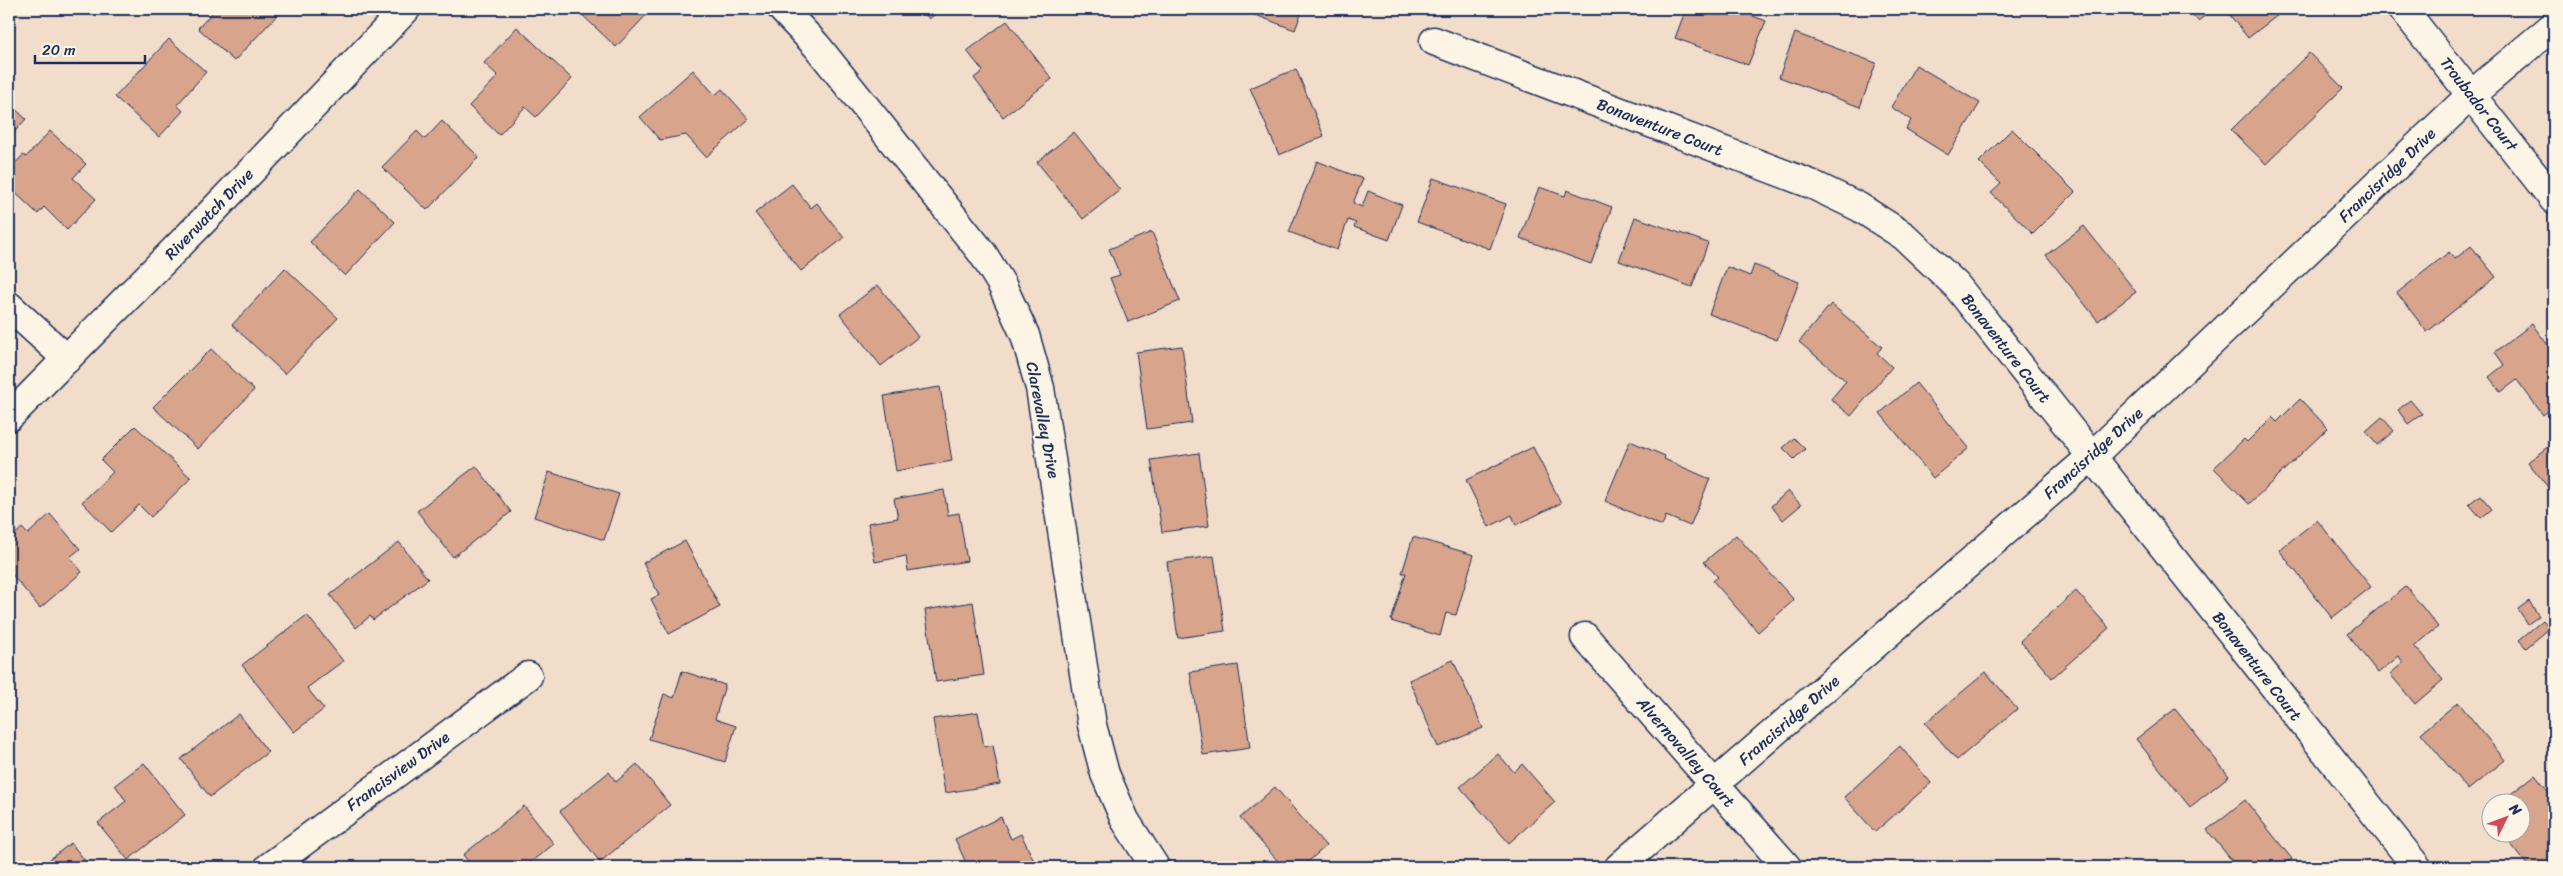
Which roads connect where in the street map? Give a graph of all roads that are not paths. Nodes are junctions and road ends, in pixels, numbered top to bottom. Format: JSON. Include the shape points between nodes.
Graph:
{"nodes":[{"id":1,"x":406,"y":9,"type":"edge"},
{"id":2,"x":782,"y":9,"type":"edge"},
{"id":3,"x":2403,"y":9,"type":"edge"},
{"id":4,"x":2554,"y":25,"type":"edge"},
{"id":5,"x":1434,"y":41,"type":"dead end"},
{"id":6,"x":2472,"y":94,"type":"junction"},
{"id":7,"x":2554,"y":200,"type":"edge"},
{"id":8,"x":9,"y":306,"type":"edge"},
{"id":9,"x":67,"y":359,"type":"junction"},
{"id":10,"x":9,"y":417,"type":"edge"},
{"id":11,"x":2092,"y":456,"type":"junction"},
{"id":12,"x":1585,"y":638,"type":"dead end"},
{"id":13,"x":528,"y":676,"type":"dead end"},
{"id":14,"x":1715,"y":784,"type":"junction"},
{"id":15,"x":269,"y":867,"type":"edge"},
{"id":16,"x":1155,"y":867,"type":"edge"},
{"id":17,"x":1620,"y":867,"type":"edge"},
{"id":18,"x":1787,"y":867,"type":"edge"},
{"id":19,"x":2417,"y":867,"type":"edge"}],
"edges":[{"from":1,"to":9,"type":"street","name":"Riverwatch Drive"},
{"from":2,"to":16,"type":"street","name":"Clarevalley Drive","via":[[816,45],[983,254],[1002,285],[1025,335],[1040,388],[1092,725],[1105,774],[1125,820]]},
{"from":3,"to":6,"type":"street","name":"Troubador Court"},
{"from":4,"to":6,"type":"street","name":"Francisridge Drive"},
{"from":5,"to":11,"type":"street","name":"Bonaventure Court","via":[[1812,184],[1859,207],[1904,236],[1956,285]]},
{"from":6,"to":7,"type":"street","name":"Troubador Court"},
{"from":6,"to":11,"type":"street","name":"Francisridge Drive"},
{"from":8,"to":9,"type":"street"},
{"from":9,"to":10,"type":"street","name":"Riverwatch Drive"},
{"from":11,"to":14,"type":"street","name":"Francisridge Drive"},
{"from":11,"to":19,"type":"street","name":"Bonaventure Court"},
{"from":12,"to":14,"type":"street","name":"Alvernovalley Court"},
{"from":13,"to":15,"type":"street","name":"Francisview Drive"},
{"from":14,"to":17,"type":"street","name":"Francisridge Drive"},
{"from":14,"to":18,"type":"street","name":"Alvernovalley Court"}]}
